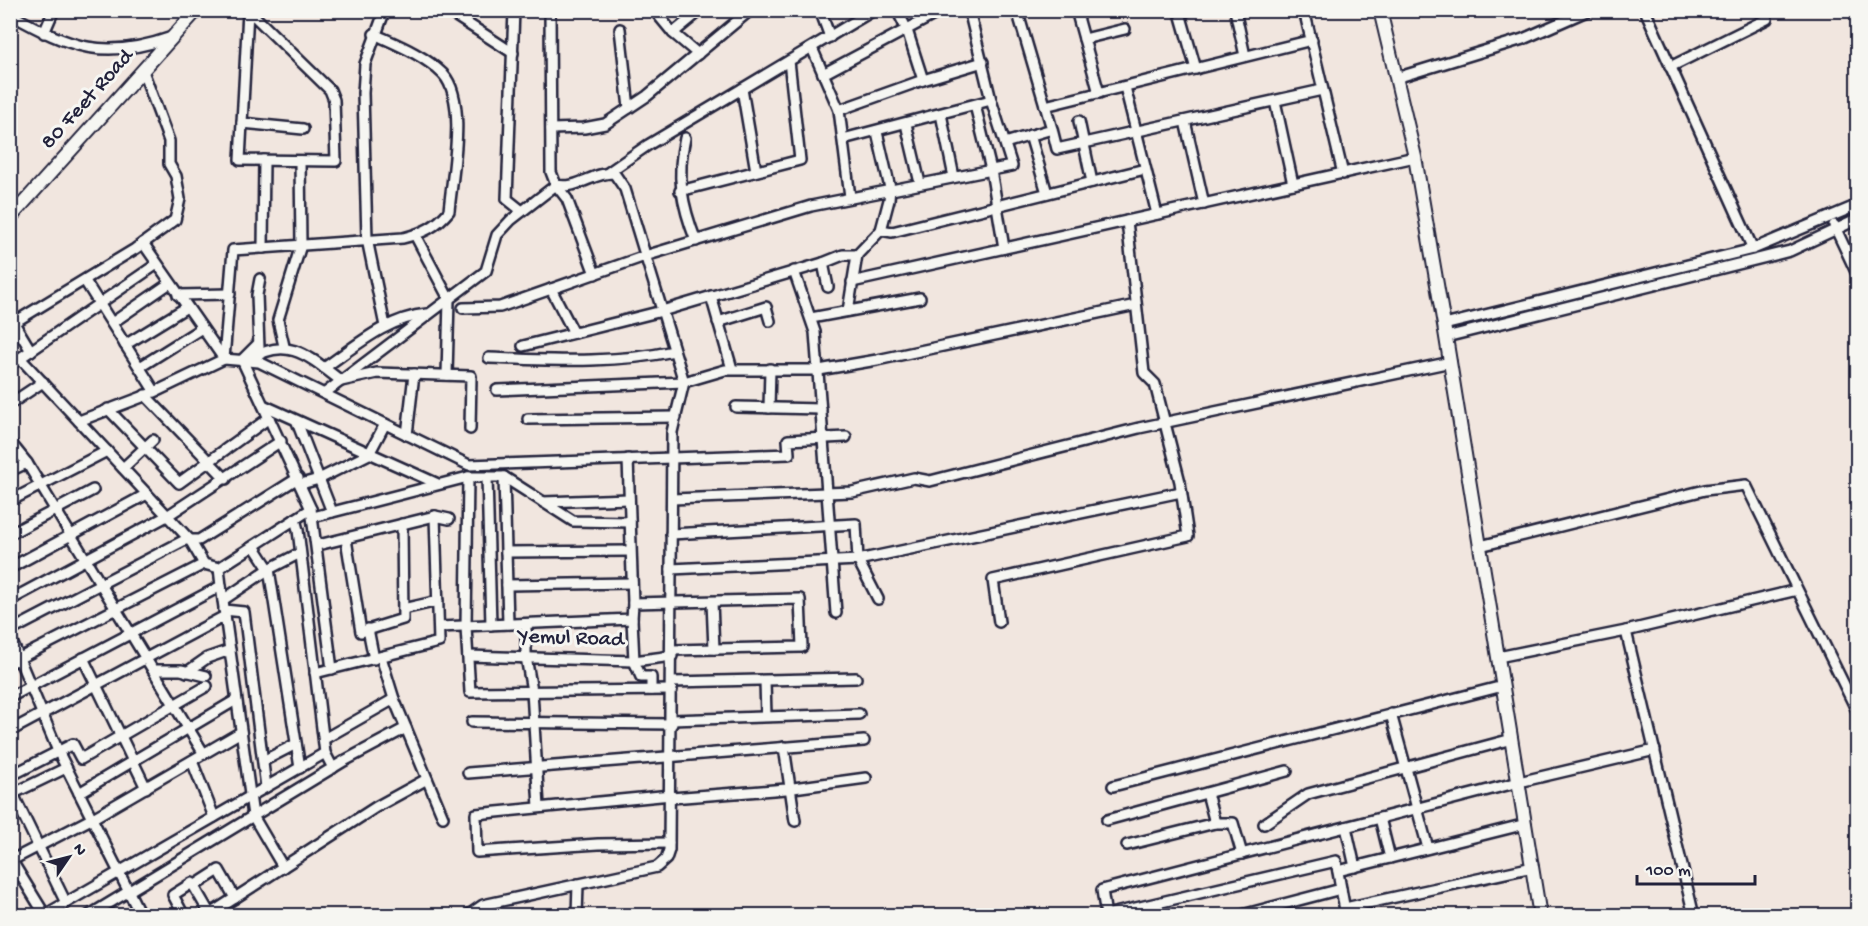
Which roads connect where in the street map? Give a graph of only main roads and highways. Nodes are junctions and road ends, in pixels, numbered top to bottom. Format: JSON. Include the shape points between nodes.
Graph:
{"nodes":[{"id":1,"x":197,"y":10,"type":"edge"},
{"id":2,"x":1380,"y":10,"type":"edge"},
{"id":3,"x":10,"y":218,"type":"edge"},
{"id":4,"x":1540,"y":915,"type":"edge"}],
"edges":[{"from":1,"to":3,"type":"main road","name":"80 Feet Road"},
{"from":2,"to":4,"type":"main road","via":[[1415,157]]}]}
